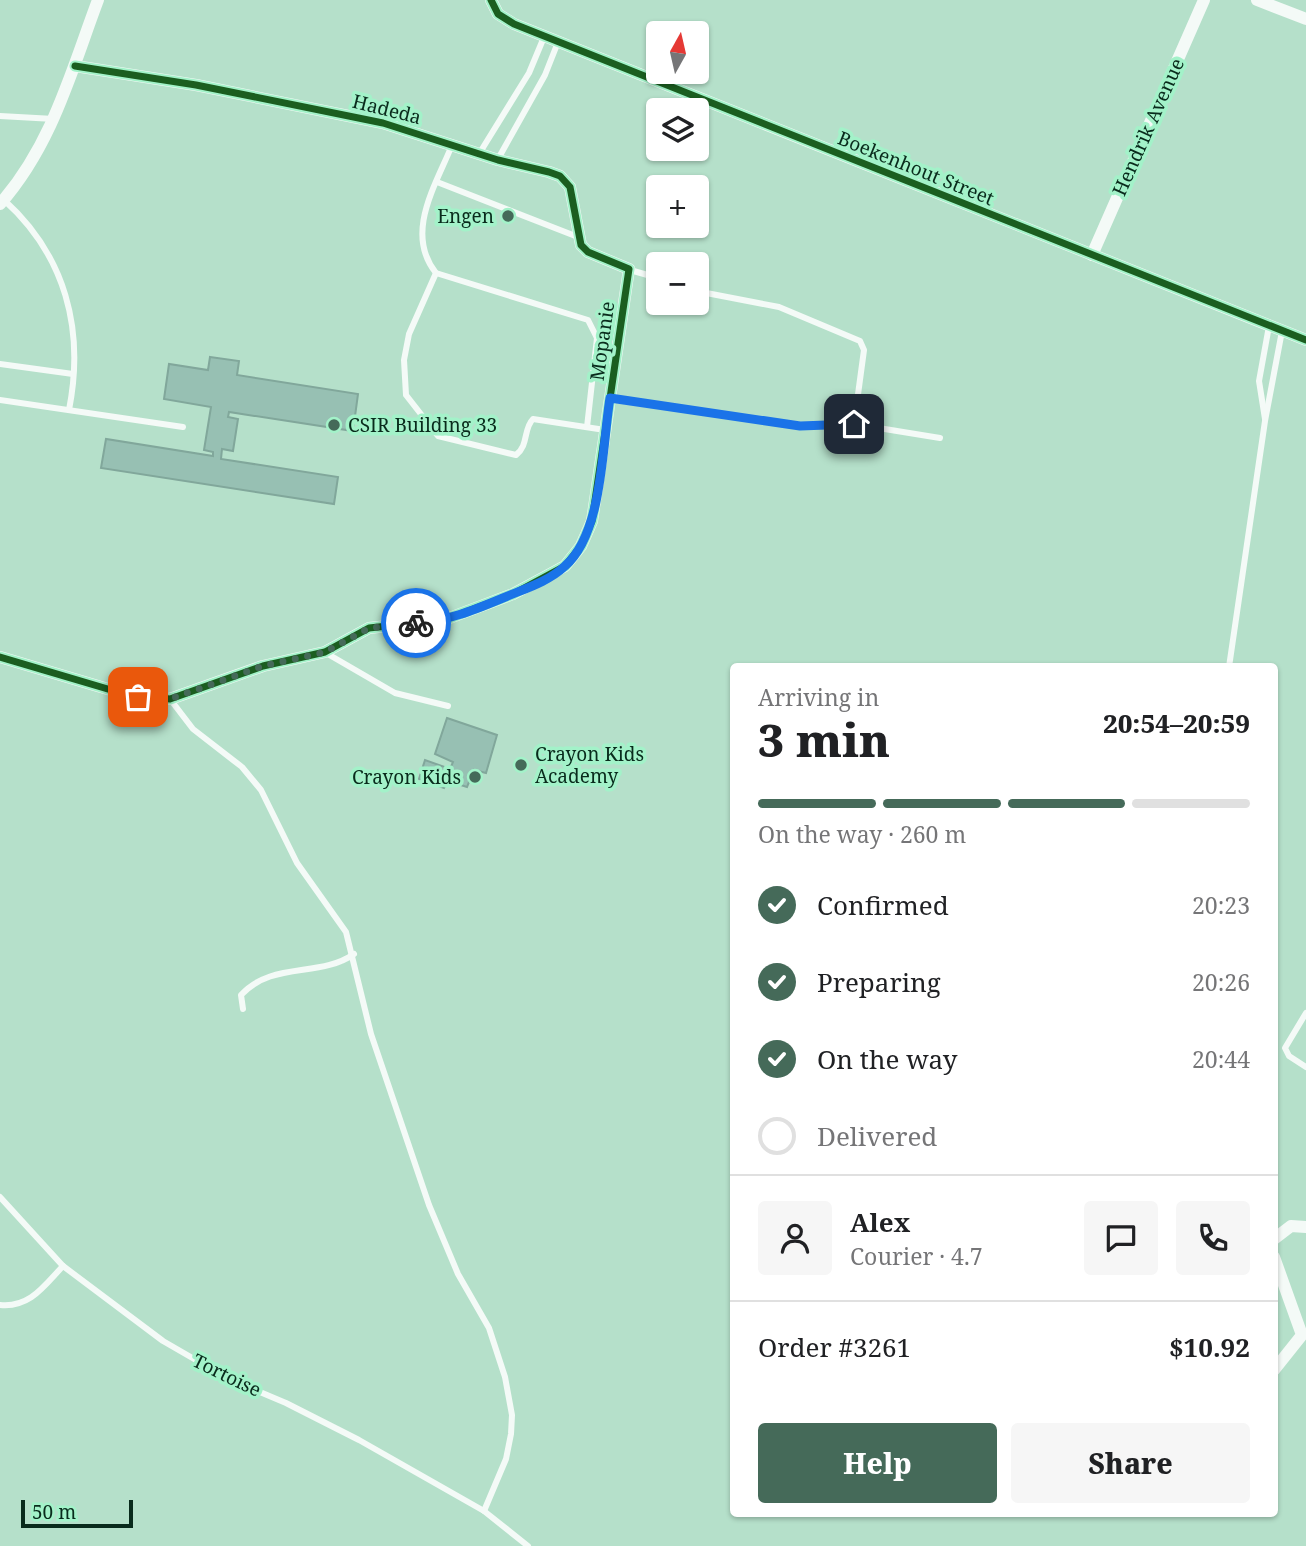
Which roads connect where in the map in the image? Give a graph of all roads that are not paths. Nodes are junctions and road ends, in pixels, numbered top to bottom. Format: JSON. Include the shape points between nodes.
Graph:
{"nodes":[{"id":1,"x":98,"y":0,"type":"edge"},
{"id":2,"x":491,"y":0,"type":"edge"},
{"id":3,"x":1204,"y":0,"type":"edge"},
{"id":4,"x":1257,"y":0,"type":"edge"},
{"id":5,"x":1306,"y":19,"type":"edge"},
{"id":6,"x":544,"y":37,"type":"junction"},
{"id":7,"x":558,"y":42,"type":"junction"},
{"id":8,"x":75,"y":66,"type":"junction"},
{"id":9,"x":0,"y":116,"type":"edge"},
{"id":10,"x":55,"y":119,"type":"junction"},
{"id":11,"x":452,"y":144,"type":"junction"},
{"id":12,"x":479,"y":154,"type":"junction"},
{"id":13,"x":498,"y":160,"type":"junction"},
{"id":14,"x":437,"y":182,"type":"junction"},
{"id":15,"x":2,"y":202,"type":"edge"},
{"id":16,"x":578,"y":237,"type":"junction"},
{"id":17,"x":1092,"y":255,"type":"junction"},
{"id":18,"x":629,"y":269,"type":"junction"},
{"id":19,"x":436,"y":273,"type":"junction"},
{"id":20,"x":646,"y":274,"type":"edge"},
{"id":21,"x":709,"y":294,"type":"edge"},
{"id":22,"x":1269,"y":326,"type":"junction"},
{"id":23,"x":1282,"y":331,"type":"junction"},
{"id":24,"x":1306,"y":340,"type":"edge"},
{"id":25,"x":0,"y":364,"type":"edge"},
{"id":26,"x":73,"y":374,"type":"junction"},
{"id":27,"x":610,"y":398,"type":"junction"},
{"id":28,"x":0,"y":400,"type":"edge"},
{"id":29,"x":69,"y":410,"type":"junction"},
{"id":30,"x":1265,"y":421,"type":"junction"},
{"id":31,"x":854,"y":424,"type":"junction"},
{"id":32,"x":183,"y":427,"type":"dead end"},
{"id":33,"x":587,"y":427,"type":"junction"},
{"id":34,"x":605,"y":430,"type":"junction"},
{"id":35,"x":940,"y":438,"type":"dead end"},
{"id":36,"x":325,"y":652,"type":"junction"},
{"id":37,"x":0,"y":657,"type":"edge"},
{"id":38,"x":1230,"y":663,"type":"edge"},
{"id":39,"x":170,"y":699,"type":"junction"},
{"id":40,"x":448,"y":706,"type":"dead end"},
{"id":41,"x":354,"y":954,"type":"junction"},
{"id":42,"x":243,"y":1009,"type":"dead end"},
{"id":43,"x":1306,"y":1013,"type":"edge"},
{"id":44,"x":1306,"y":1067,"type":"edge"},
{"id":45,"x":0,"y":1197,"type":"edge"},
{"id":46,"x":1306,"y":1227,"type":"edge"},
{"id":47,"x":1278,"y":1236,"type":"edge"},
{"id":48,"x":62,"y":1266,"type":"junction"},
{"id":49,"x":1278,"y":1268,"type":"edge"},
{"id":50,"x":0,"y":1305,"type":"edge"},
{"id":51,"x":1278,"y":1365,"type":"edge"},
{"id":52,"x":484,"y":1511,"type":"junction"},
{"id":53,"x":528,"y":1546,"type":"edge"}],
"edges":[{"from":1,"to":8,"type":"street"},
{"from":2,"to":6,"type":"street","name":"Boekenhout Street","via":[[498,14]]},
{"from":3,"to":17,"type":"street","name":"Hendrik Avenue"},
{"from":4,"to":5,"type":"street"},
{"from":6,"to":7,"type":"street","name":"Boekenhout Street"},
{"from":6,"to":12,"type":"lane","via":[[529,73]]},
{"from":7,"to":13,"type":"lane"},
{"from":7,"to":17,"type":"street","name":"Boekenhout Street"},
{"from":8,"to":10,"type":"street"},
{"from":8,"to":11,"type":"street","name":"Hadeda","via":[[338,113]]},
{"from":9,"to":10,"type":"lane"},
{"from":10,"to":15,"type":"street"},
{"from":11,"to":12,"type":"street","name":"Hadeda"},
{"from":11,"to":14,"type":"lane"},
{"from":12,"to":13,"type":"street","name":"Hadeda"},
{"from":13,"to":16,"type":"street","name":"Hadeda","via":[[566,180]]},
{"from":14,"to":16,"type":"lane"},
{"from":14,"to":19,"type":"lane","via":[[421,234]]},
{"from":15,"to":26,"type":"lane","via":[[34,230],[56,268],[74,338]]},
{"from":16,"to":18,"type":"street","via":[[588,252]]},
{"from":17,"to":22,"type":"street","name":"Boekenhout Street"},
{"from":18,"to":20,"type":"lane"},
{"from":18,"to":27,"type":"street","name":"Mopanie"},
{"from":19,"to":33,"type":"lane","via":[[588,320],[597,338]]},
{"from":19,"to":33,"type":"lane","via":[[412,324],[404,360],[406,394],[432,432],[444,439],[516,455],[524,447],[533,419]]},
{"from":21,"to":31,"type":"lane","via":[[779,307],[860,341],[864,350]]},
{"from":22,"to":23,"type":"street","name":"Boekenhout Street"},
{"from":22,"to":30,"type":"lane","via":[[1259,381]]},
{"from":23,"to":24,"type":"street","name":"Boekenhout Street"},
{"from":23,"to":30,"type":"lane"},
{"from":25,"to":26,"type":"lane"},
{"from":26,"to":29,"type":"lane"},
{"from":27,"to":31,"type":"lane","via":[[800,426]]},
{"from":27,"to":34,"type":"street","name":"Mopanie"},
{"from":28,"to":29,"type":"lane"},
{"from":29,"to":32,"type":"lane"},
{"from":30,"to":38,"type":"lane"},
{"from":31,"to":35,"type":"lane"},
{"from":33,"to":34,"type":"lane"},
{"from":34,"to":36,"type":"street","name":"Mopanie","via":[[590,527],[565,566],[541,582],[455,617],[369,628]]},
{"from":36,"to":39,"type":"street","name":"Mopanie","via":[[263,666]]},
{"from":36,"to":40,"type":"lane","via":[[395,693]]},
{"from":37,"to":39,"type":"street","name":"Mopanie","via":[[128,695]]},
{"from":39,"to":41,"type":"lane","via":[[193,729],[242,767],[261,790],[289,850],[342,924]]},
{"from":41,"to":42,"type":"lane","via":[[335,966],[291,970],[253,985],[241,995]]},
{"from":41,"to":52,"type":"lane","via":[[371,1034],[429,1205],[458,1274],[489,1328],[505,1377],[511,1434],[503,1469]]},
{"from":43,"to":44,"type":"lane","via":[[1285,1050]]},
{"from":45,"to":48,"type":"lane","name":"Tortoise"},
{"from":46,"to":47,"type":"street","via":[[1291,1226]]},
{"from":48,"to":50,"type":"lane","via":[[29,1301]]},
{"from":48,"to":52,"type":"lane","name":"Tortoise","via":[[187,1357],[322,1420]]},
{"from":49,"to":51,"type":"street","via":[[1302,1335]]},
{"from":52,"to":53,"type":"lane","name":"Tortoise"}]}
